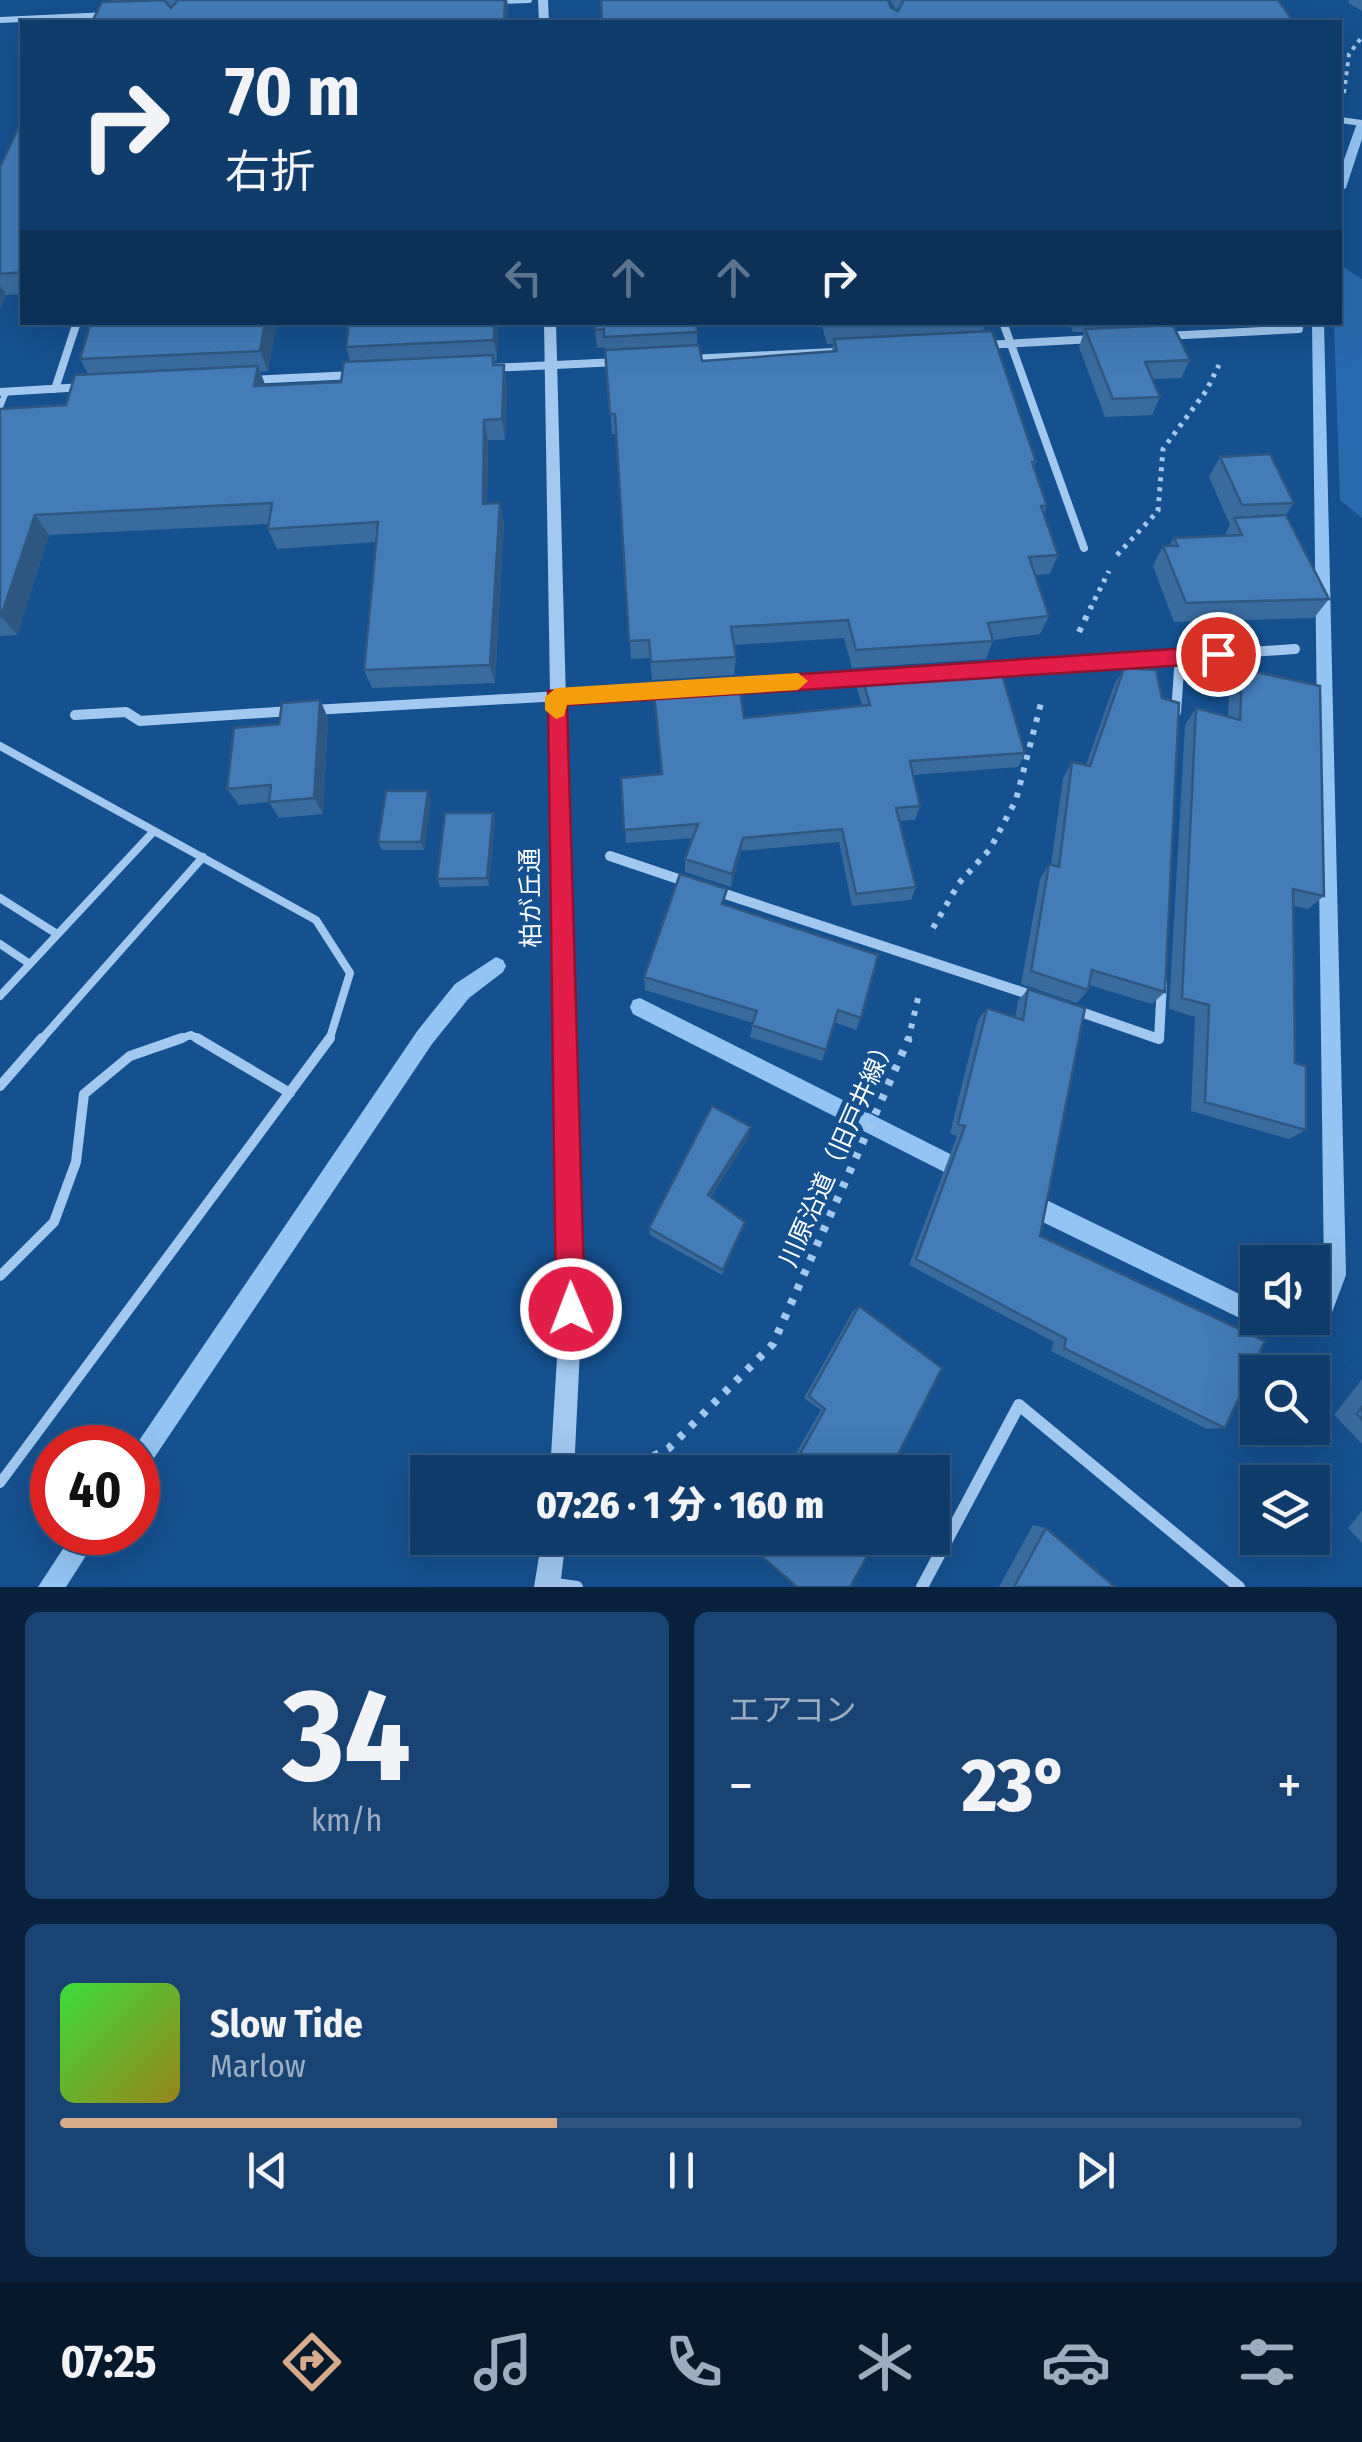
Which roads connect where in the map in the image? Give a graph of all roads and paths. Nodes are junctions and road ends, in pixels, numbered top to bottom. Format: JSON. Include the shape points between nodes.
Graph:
{"nodes":[{"id":1,"x":529,"y":0,"type":"edge"},
{"id":2,"x":490,"y":2,"type":"edge"},
{"id":3,"x":127,"y":15,"type":"edge"},
{"id":4,"x":0,"y":20,"type":"edge"},
{"id":5,"x":1362,"y":37,"type":"edge"},
{"id":6,"x":1342,"y":110,"type":"edge"},
{"id":7,"x":1343,"y":120,"type":"edge"},
{"id":8,"x":1362,"y":123,"type":"edge"},
{"id":9,"x":76,"y":325,"type":"edge"},
{"id":10,"x":550,"y":325,"type":"edge"},
{"id":11,"x":1004,"y":325,"type":"edge"},
{"id":12,"x":1299,"y":328,"type":"dead end"},
{"id":13,"x":1227,"y":333,"type":"junction"},
{"id":14,"x":1148,"y":336,"type":"edge"},
{"id":15,"x":1109,"y":338,"type":"edge"},
{"id":16,"x":1011,"y":343,"type":"junction"},
{"id":17,"x":972,"y":345,"type":"edge"},
{"id":18,"x":838,"y":352,"type":"edge"},
{"id":19,"x":684,"y":359,"type":"edge"},
{"id":20,"x":627,"y":362,"type":"edge"},
{"id":21,"x":550,"y":366,"type":"junction"},
{"id":22,"x":471,"y":369,"type":"edge"},
{"id":23,"x":372,"y":374,"type":"edge"},
{"id":24,"x":233,"y":380,"type":"edge"},
{"id":25,"x":94,"y":387,"type":"edge"},
{"id":26,"x":55,"y":389,"type":"junction"},
{"id":27,"x":3,"y":392,"type":"edge"},
{"id":28,"x":0,"y":407,"type":"edge"},
{"id":29,"x":1084,"y":548,"type":"dead end"},
{"id":30,"x":1295,"y":650,"type":"dead end"},
{"id":31,"x":1180,"y":657,"type":"junction"},
{"id":32,"x":1064,"y":665,"type":"junction"},
{"id":33,"x":970,"y":671,"type":"edge"},
{"id":34,"x":876,"y":676,"type":"edge"},
{"id":35,"x":706,"y":687,"type":"edge"},
{"id":36,"x":688,"y":688,"type":"edge"},
{"id":37,"x":556,"y":697,"type":"junction"},
{"id":38,"x":75,"y":714,"type":"dead end"},
{"id":39,"x":1175,"y":735,"type":"edge"},
{"id":40,"x":2,"y":748,"type":"edge"},
{"id":41,"x":154,"y":830,"type":"junction"},
{"id":42,"x":610,"y":856,"type":"dead end"},
{"id":43,"x":203,"y":857,"type":"junction"},
{"id":44,"x":0,"y":898,"type":"edge"},
{"id":45,"x":58,"y":934,"type":"junction"},
{"id":46,"x":0,"y":944,"type":"edge"},
{"id":47,"x":924,"y":960,"type":"junction"},
{"id":48,"x":1163,"y":963,"type":"edge"},
{"id":49,"x":30,"y":964,"type":"junction"},
{"id":50,"x":0,"y":995,"type":"edge"},
{"id":51,"x":0,"y":1086,"type":"edge"},
{"id":52,"x":290,"y":1093,"type":"junction"},
{"id":53,"x":0,"y":1276,"type":"edge"},
{"id":54,"x":563,"y":1455,"type":"edge"},
{"id":55,"x":656,"y":1455,"type":"edge"},
{"id":56,"x":0,"y":1483,"type":"edge"},
{"id":57,"x":551,"y":1555,"type":"edge"},
{"id":58,"x":547,"y":1585,"type":"edge"},
{"id":59,"x":577,"y":1587,"type":"edge"},
{"id":60,"x":922,"y":1587,"type":"edge"},
{"id":61,"x":1239,"y":1587,"type":"edge"}],
"edges":[{"from":1,"to":2,"type":"street"},
{"from":3,"to":4,"type":"street"},
{"from":5,"to":6,"type":"path","via":[[1349,54]]},
{"from":7,"to":8,"type":"street"},
{"from":9,"to":26,"type":"street"},
{"from":10,"to":21,"type":"street","name":"柏が丘通"},
{"from":11,"to":16,"type":"street"},
{"from":12,"to":13,"type":"street"},
{"from":13,"to":14,"type":"street"},
{"from":13,"to":32,"type":"path","name":"川原沿道（旧戸井線）","via":[[1213,382],[1164,446],[1156,514],[1119,550]]},
{"from":15,"to":16,"type":"street"},
{"from":16,"to":17,"type":"street"},
{"from":16,"to":29,"type":"street"},
{"from":18,"to":19,"type":"street"},
{"from":20,"to":21,"type":"street"},
{"from":21,"to":22,"type":"street"},
{"from":21,"to":37,"type":"street","name":"柏が丘通"},
{"from":23,"to":24,"type":"street"},
{"from":25,"to":26,"type":"street"},
{"from":26,"to":27,"type":"street"},
{"from":27,"to":28,"type":"lane"},
{"from":30,"to":31,"type":"street"},
{"from":31,"to":32,"type":"street"},
{"from":31,"to":39,"type":"street"},
{"from":32,"to":33,"type":"street"},
{"from":32,"to":47,"type":"path","name":"川原沿道（旧戸井線）","via":[[1039,705],[1016,800],[990,849],[934,922]]},
{"from":34,"to":35,"type":"street"},
{"from":36,"to":37,"type":"street"},
{"from":37,"to":38,"type":"street","via":[[140,721],[126,712]]},
{"from":37,"to":54,"type":"street","name":"柏が丘通","via":[[571,1309]]},
{"from":40,"to":41,"type":"lane"},
{"from":41,"to":43,"type":"lane"},
{"from":41,"to":45,"type":"lane"},
{"from":42,"to":47,"type":"street"},
{"from":43,"to":51,"type":"lane"},
{"from":43,"to":52,"type":"lane","via":[[316,920],[350,973],[330,1040]]},
{"from":44,"to":45,"type":"lane"},
{"from":45,"to":49,"type":"lane"},
{"from":46,"to":49,"type":"lane"},
{"from":47,"to":48,"type":"street","via":[[1160,1039]]},
{"from":47,"to":55,"type":"path","name":"川原沿道（旧戸井線）","via":[[914,1028],[772,1344]]},
{"from":49,"to":50,"type":"lane"},
{"from":52,"to":53,"type":"lane","via":[[191,1035],[130,1056],[84,1094],[76,1162],[54,1222]]},
{"from":52,"to":56,"type":"lane"},
{"from":57,"to":58,"type":"street"},
{"from":58,"to":59,"type":"street"},
{"from":60,"to":61,"type":"street","via":[[1018,1405]]}]}
